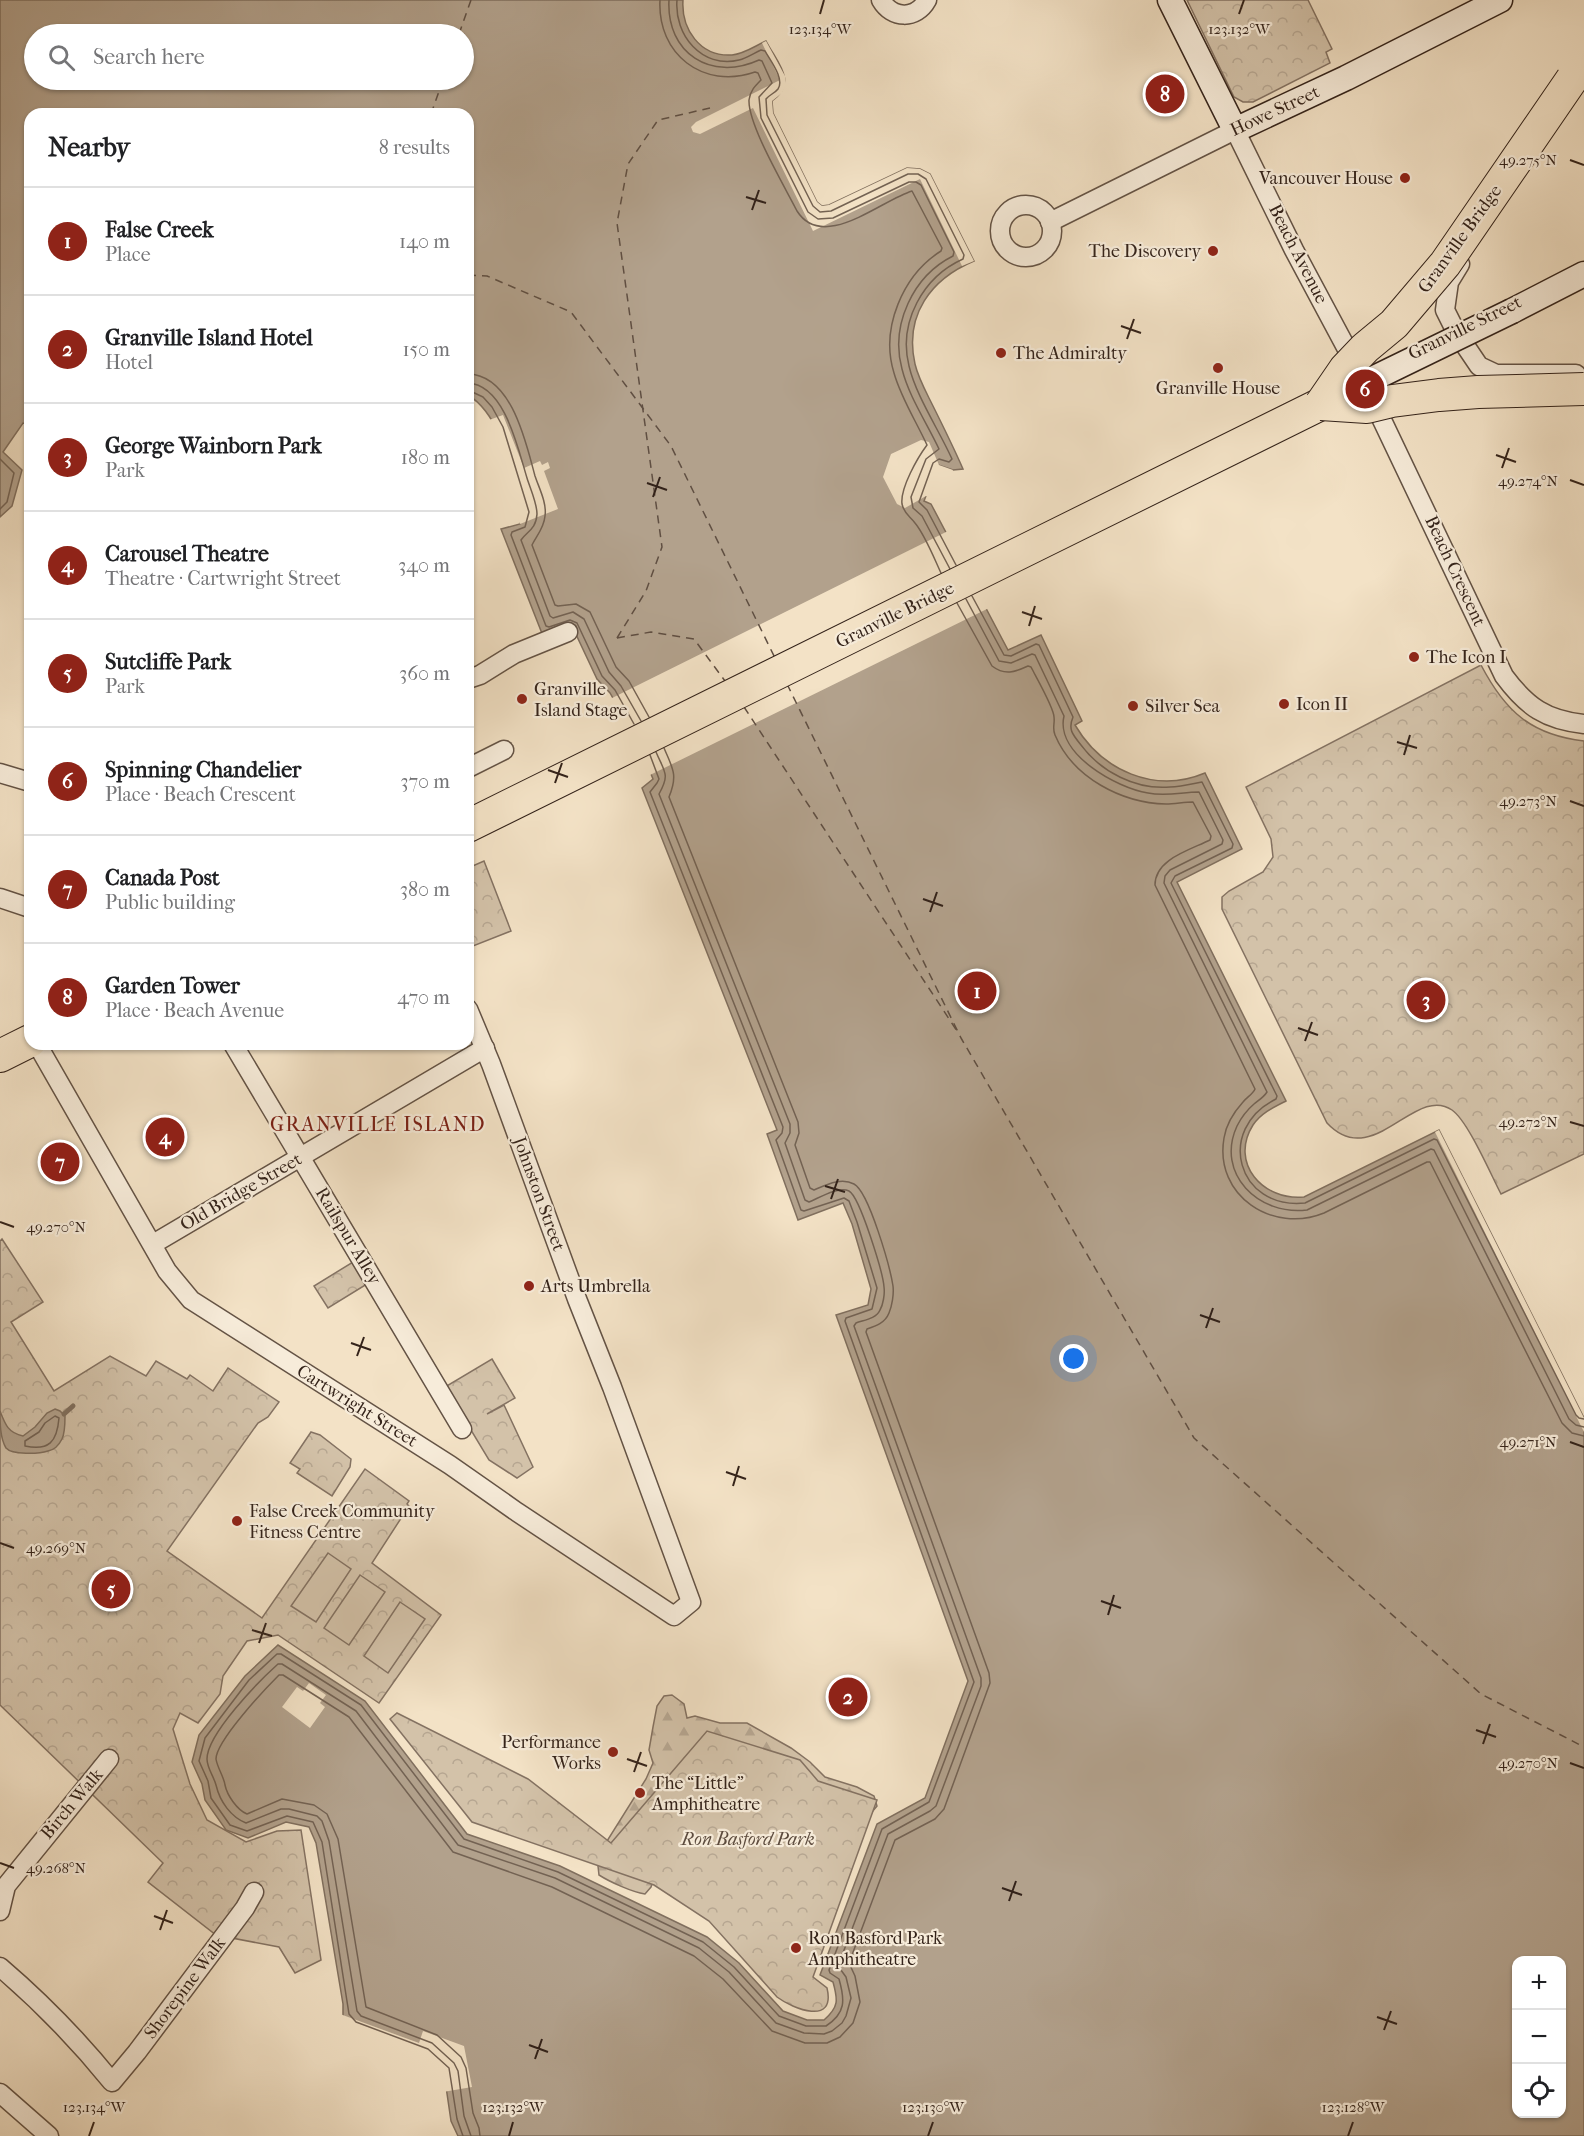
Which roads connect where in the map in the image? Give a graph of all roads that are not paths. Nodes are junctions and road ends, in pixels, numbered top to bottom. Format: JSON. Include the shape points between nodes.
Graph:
{"nodes":[{"id":1,"x":880,"y":0,"type":"edge"},
{"id":2,"x":927,"y":0,"type":"edge"},
{"id":3,"x":1170,"y":0,"type":"edge"},
{"id":4,"x":1500,"y":0,"type":"edge"},
{"id":5,"x":1584,"y":62,"type":"edge"},
{"id":6,"x":1584,"y":78,"type":"edge"},
{"id":7,"x":1235,"y":130,"type":"junction"},
{"id":8,"x":1050,"y":222,"type":"dead end"},
{"id":9,"x":1584,"y":268,"type":"edge"},
{"id":10,"x":1584,"y":274,"type":"edge"},
{"id":11,"x":1456,"y":332,"type":"junction"},
{"id":12,"x":1584,"y":374,"type":"edge"},
{"id":13,"x":1363,"y":378,"type":"junction"},
{"id":14,"x":1584,"y":389,"type":"edge"},
{"id":15,"x":1321,"y":404,"type":"junction"},
{"id":16,"x":1151,"y":482,"type":"dead end"},
{"id":17,"x":568,"y":632,"type":"dead end"},
{"id":18,"x":474,"y":678,"type":"edge"},
{"id":19,"x":1584,"y":724,"type":"edge"},
{"id":20,"x":504,"y":750,"type":"dead end"},
{"id":21,"x":474,"y":765,"type":"edge"},
{"id":22,"x":0,"y":773,"type":"edge"},
{"id":23,"x":24,"y":780,"type":"edge"},
{"id":24,"x":474,"y":823,"type":"edge"},
{"id":25,"x":0,"y":898,"type":"edge"},
{"id":26,"x":24,"y":906,"type":"edge"},
{"id":27,"x":474,"y":1025,"type":"edge"},
{"id":28,"x":485,"y":1048,"type":"junction"},
{"id":29,"x":27,"y":1050,"type":"edge"},
{"id":30,"x":237,"y":1050,"type":"edge"},
{"id":31,"x":300,"y":1157,"type":"junction"},
{"id":32,"x":153,"y":1244,"type":"junction"},
{"id":33,"x":462,"y":1429,"type":"dead end"},
{"id":34,"x":658,"y":1515,"type":"joint"},
{"id":35,"x":109,"y":1759,"type":"dead end"},
{"id":36,"x":254,"y":1892,"type":"dead end"},
{"id":37,"x":0,"y":1911,"type":"edge"},
{"id":38,"x":0,"y":1967,"type":"edge"},
{"id":39,"x":0,"y":2093,"type":"edge"},
{"id":40,"x":49,"y":2136,"type":"edge"}],
"edges":[{"from":1,"to":2,"type":"street","via":[[892,12],[908,15],[921,9]]},
{"from":3,"to":7,"type":"street","name":"Beach Avenue"},
{"from":4,"to":7,"type":"street","name":"Howe Street"},
{"from":5,"to":15,"type":"highway","name":"Granville Bridge","bridge":true,"via":[[1445,264],[1394,324],[1345,369]]},
{"from":6,"to":11,"type":"street","via":[[1449,282],[1445,310]]},
{"from":7,"to":8,"type":"street","name":"Howe Street"},
{"from":7,"to":13,"type":"street","name":"Beach Avenue"},
{"from":9,"to":11,"type":"street","name":"Granville Street"},
{"from":10,"to":15,"type":"street","name":"Granville Bridge","bridge":true},
{"from":11,"to":12,"type":"street","via":[[1479,366],[1497,374]]},
{"from":11,"to":13,"type":"street","name":"Granville Street"},
{"from":13,"to":16,"type":"street","name":"Granville Street"},
{"from":13,"to":19,"type":"street","name":"Beach Crescent","via":[[1504,676],[1523,700],[1548,716]]},
{"from":14,"to":15,"type":"highway","bridge":true,"via":[[1439,395],[1367,407]]},
{"from":15,"to":24,"type":"highway","name":"Granville Bridge"},
{"from":17,"to":18,"type":"street","via":[[514,654]]},
{"from":20,"to":21,"type":"street"},
{"from":22,"to":23,"type":"street"},
{"from":25,"to":26,"type":"street"},
{"from":27,"to":28,"type":"street","name":"Johnston Street"},
{"from":28,"to":31,"type":"street","name":"Old Bridge Street"},
{"from":28,"to":34,"type":"street","name":"Johnston Street"},
{"from":29,"to":32,"type":"street","name":"Cartwright Street"},
{"from":30,"to":31,"type":"street","name":"Railspur Alley"},
{"from":31,"to":32,"type":"street","name":"Old Bridge Street"},
{"from":31,"to":33,"type":"street","name":"Railspur Alley"},
{"from":32,"to":34,"type":"street","name":"Cartwright Street","via":[[167,1271],[191,1300],[450,1465],[674,1616],[691,1602]]},
{"from":35,"to":37,"type":"street","name":"Birch Walk","via":[[6,1886]]},
{"from":36,"to":38,"type":"street","name":"Shorepine Walk","via":[[112,2082],[83,2046]]},
{"from":39,"to":40,"type":"street"}]}
